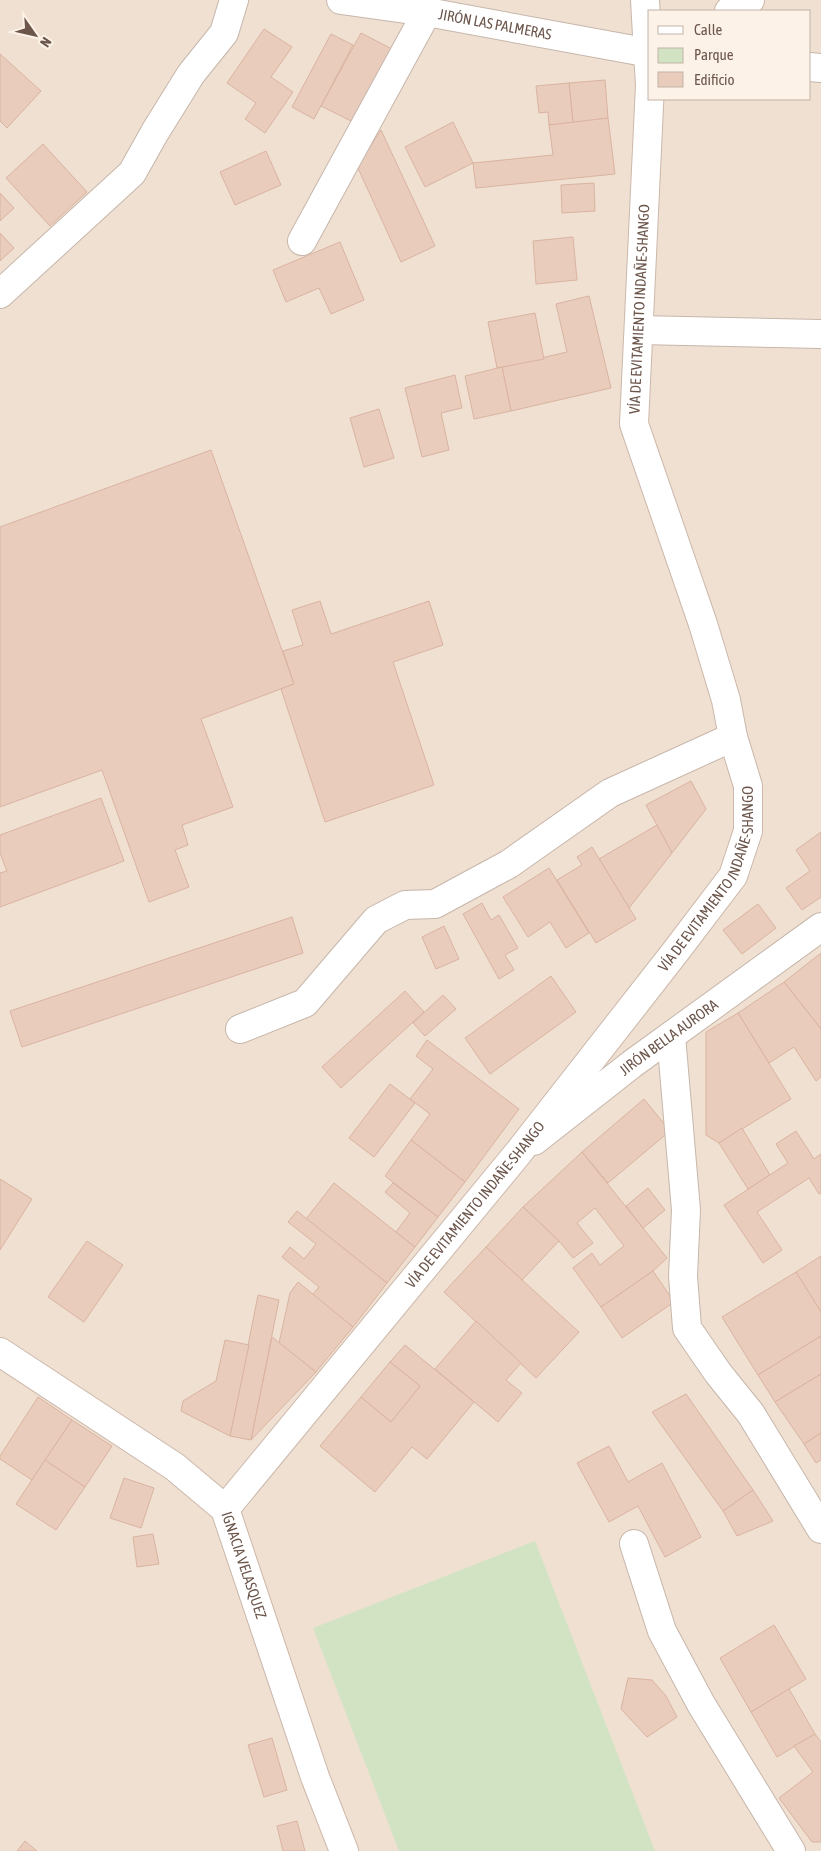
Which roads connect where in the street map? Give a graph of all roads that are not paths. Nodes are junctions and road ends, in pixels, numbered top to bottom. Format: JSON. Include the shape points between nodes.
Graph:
{"nodes":[{"id":1,"x":234,"y":0,"type":"edge"},
{"id":2,"x":341,"y":0,"type":"edge"},
{"id":3,"x":645,"y":0,"type":"edge"},
{"id":4,"x":750,"y":0,"type":"edge"},
{"id":5,"x":731,"y":10,"type":"edge"},
{"id":6,"x":427,"y":12,"type":"junction"},
{"id":7,"x":648,"y":40,"type":"edge"},
{"id":8,"x":648,"y":53,"type":"edge"},
{"id":9,"x":649,"y":100,"type":"edge"},
{"id":10,"x":302,"y":241,"type":"dead end"},
{"id":11,"x":0,"y":294,"type":"edge"},
{"id":12,"x":639,"y":330,"type":"junction"},
{"id":13,"x":821,"y":334,"type":"edge"},
{"id":14,"x":733,"y":737,"type":"junction"},
{"id":15,"x":821,"y":927,"type":"edge"},
{"id":16,"x":240,"y":1029,"type":"dead end"},
{"id":17,"x":671,"y":1036,"type":"junction"},
{"id":18,"x":520,"y":1152,"type":"junction"},
{"id":19,"x":0,"y":1352,"type":"edge"},
{"id":20,"x":225,"y":1509,"type":"junction"},
{"id":21,"x":821,"y":1529,"type":"edge"},
{"id":22,"x":634,"y":1544,"type":"dead end"},
{"id":23,"x":344,"y":1851,"type":"edge"},
{"id":24,"x":791,"y":1851,"type":"edge"}],
"edges":[{"from":1,"to":11,"type":"street","via":[[224,33],[191,74],[132,173]]},
{"from":2,"to":6,"type":"street","name":"JIRÓN LAS PALMERAS"},
{"from":3,"to":7,"type":"street","name":"VÍA DE EVITAMIENTO INDAÑE-SHANGO"},
{"from":4,"to":5,"type":"street"},
{"from":6,"to":8,"type":"street","name":"JIRÓN LAS PALMERAS"},
{"from":6,"to":10,"type":"street"},
{"from":9,"to":12,"type":"street","name":"VÍA DE EVITAMIENTO INDAÑE-SHANGO"},
{"from":12,"to":13,"type":"street"},
{"from":12,"to":14,"type":"street","name":"VÍA DE EVITAMIENTO INDAÑE-SHANGO","via":[[634,424],[703,624],[726,700]]},
{"from":14,"to":16,"type":"street","via":[[610,793],[509,864],[435,904],[405,906],[376,920],[305,1003]]},
{"from":14,"to":18,"type":"street","name":"VÍA DE EVITAMIENTO INDAÑE-SHANGO","via":[[748,786],[748,831],[733,876]]},
{"from":15,"to":17,"type":"street","name":"JIRÓN BELLA AURORA"},
{"from":17,"to":18,"type":"street","name":"JIRÓN BELLA AURORA"},
{"from":17,"to":21,"type":"street","via":[[686,1210],[683,1276],[687,1328],[752,1414]]},
{"from":18,"to":20,"type":"street","name":"VÍA DE EVITAMIENTO INDAÑE-SHANGO"},
{"from":19,"to":20,"type":"street","name":"IGNACIA VELASQUEZ","via":[[175,1467]]},
{"from":20,"to":23,"type":"street","name":"IGNACIA VELASQUEZ","via":[[315,1778]]},
{"from":22,"to":24,"type":"street","via":[[662,1631],[701,1704]]}]}
